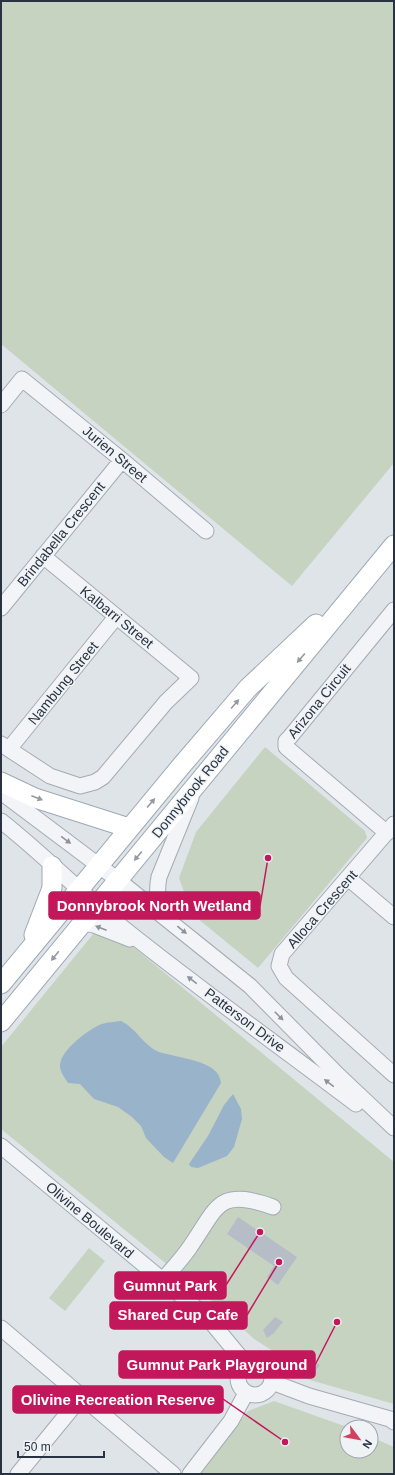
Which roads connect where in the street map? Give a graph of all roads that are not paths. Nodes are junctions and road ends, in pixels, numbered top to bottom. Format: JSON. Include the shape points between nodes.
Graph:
{"nodes":[{"id":1,"x":1,"y":405,"type":"edge"},
{"id":2,"x":122,"y":460,"type":"junction"},
{"id":3,"x":206,"y":531,"type":"dead end"},
{"id":4,"x":394,"y":545,"type":"edge"},
{"id":5,"x":43,"y":556,"type":"junction"},
{"id":6,"x":379,"y":563,"type":"junction"},
{"id":7,"x":1,"y":608,"type":"edge"},
{"id":8,"x":394,"y":610,"type":"edge"},
{"id":9,"x":116,"y":617,"type":"junction"},
{"id":10,"x":5,"y":747,"type":"edge"},
{"id":11,"x":1,"y":782,"type":"edge"},
{"id":12,"x":195,"y":786,"type":"junction"},
{"id":13,"x":1,"y":792,"type":"edge"},
{"id":14,"x":1,"y":822,"type":"edge"},
{"id":15,"x":129,"y":828,"type":"junction"},
{"id":16,"x":390,"y":829,"type":"edge"},
{"id":17,"x":99,"y":865,"type":"junction"},
{"id":18,"x":52,"y":866,"type":"junction"},
{"id":19,"x":348,"y":878,"type":"junction"},
{"id":20,"x":118,"y":880,"type":"junction"},
{"id":21,"x":78,"y":890,"type":"junction"},
{"id":22,"x":97,"y":906,"type":"junction"},
{"id":23,"x":164,"y":916,"type":"junction"},
{"id":24,"x":394,"y":917,"type":"edge"},
{"id":25,"x":83,"y":923,"type":"junction"},
{"id":26,"x":145,"y":945,"type":"junction"},
{"id":27,"x":24,"y":956,"type":"junction"},
{"id":28,"x":1,"y":984,"type":"edge"},
{"id":29,"x":1,"y":1022,"type":"edge"},
{"id":30,"x":394,"y":1075,"type":"edge"},
{"id":31,"x":394,"y":1128,"type":"edge"},
{"id":32,"x":394,"y":1132,"type":"edge"},
{"id":33,"x":1,"y":1146,"type":"edge"},
{"id":34,"x":273,"y":1207,"type":"dead end"},
{"id":35,"x":163,"y":1280,"type":"junction"},
{"id":36,"x":1,"y":1328,"type":"edge"},
{"id":37,"x":246,"y":1364,"type":"junction"},
{"id":38,"x":272,"y":1382,"type":"junction"},
{"id":39,"x":246,"y":1393,"type":"junction"},
{"id":40,"x":82,"y":1396,"type":"junction"},
{"id":41,"x":394,"y":1422,"type":"edge"},
{"id":42,"x":18,"y":1474,"type":"edge"},
{"id":43,"x":174,"y":1474,"type":"edge"},
{"id":44,"x":190,"y":1474,"type":"edge"}],
"edges":[{"from":1,"to":2,"type":"street","name":"Jurien Street","via":[[22,379]]},
{"from":2,"to":3,"type":"street","name":"Jurien Street"},
{"from":2,"to":5,"type":"street","name":"Brindabella Crescent"},
{"from":4,"to":6,"type":"main road","name":"Donnybrook Road"},
{"from":5,"to":7,"type":"street","name":"Brindabella Crescent"},
{"from":5,"to":9,"type":"street","name":"Kalbarri Street"},
{"from":6,"to":12,"type":"main road","name":"Donnybrook Road","one_way":true},
{"from":15,"to":6,"type":"main road","name":"Donnybrook Road","one_way":true,"via":[[248,688]]},
{"from":8,"to":16,"type":"street","name":"Arizona Circuit","via":[[286,741],[286,747]]},
{"from":9,"to":10,"type":"street","name":"Nambung Street"},
{"from":9,"to":10,"type":"street","name":"Kalbarri Street","via":[[191,678],[166,702],[103,777],[95,782],[80,786],[50,776]]},
{"from":11,"to":15,"type":"main road","one_way":true,"via":[[35,798]]},
{"from":12,"to":20,"type":"main road","name":"Donnybrook Road","one_way":true},
{"from":12,"to":23,"type":"street","via":[[159,877],[158,901]]},
{"from":13,"to":17,"type":"street","name":"Patterson Drive","one_way":true},
{"from":14,"to":18,"type":"street","name":"Patterson Drive"},
{"from":15,"to":17,"type":"main road","name":"Donnybrook Road"},
{"from":16,"to":19,"type":"street","name":"Alloca Crescent"},
{"from":17,"to":20,"type":"street","name":"Patterson Drive"},
{"from":17,"to":21,"type":"main road","name":"Donnybrook Road"},
{"from":18,"to":21,"type":"street","name":"Patterson Drive"},
{"from":18,"to":27,"type":"main road","via":[[52,888],[39,925]]},
{"from":19,"to":24,"type":"street"},
{"from":19,"to":30,"type":"street","name":"Alloca Crescent","via":[[282,954],[279,966],[286,978]]},
{"from":20,"to":22,"type":"main road","name":"Donnybrook Road"},
{"from":20,"to":23,"type":"street","name":"Patterson Drive"},
{"from":21,"to":22,"type":"street","name":"Patterson Drive"},
{"from":21,"to":27,"type":"main road","name":"Donnybrook Road"},
{"from":22,"to":25,"type":"main road","name":"Donnybrook Road"},
{"from":22,"to":26,"type":"street","name":"Patterson Drive"},
{"from":23,"to":31,"type":"street","name":"Patterson Drive","one_way":true,"via":[[250,986]]},
{"from":26,"to":25,"type":"street","one_way":true},
{"from":25,"to":29,"type":"main road","name":"Donnybrook Road","one_way":true},
{"from":32,"to":26,"type":"street","name":"Patterson Drive","one_way":true},
{"from":27,"to":28,"type":"main road","name":"Donnybrook Road"},
{"from":33,"to":35,"type":"street","name":"Olivine Boulevard"},
{"from":34,"to":35,"type":"street","via":[[243,1199],[230,1200],[216,1208],[190,1247]]},
{"from":35,"to":37,"type":"street","name":"Olivine Boulevard","via":[[207,1317]]},
{"from":36,"to":40,"type":"street"},
{"from":37,"to":38,"type":"street","via":[[258,1361],[266,1365],[272,1375]]},
{"from":37,"to":39,"type":"street","via":[[239,1372],[238,1378]]},
{"from":38,"to":39,"type":"street","via":[[266,1392],[260,1395]]},
{"from":38,"to":41,"type":"street"},
{"from":39,"to":44,"type":"street","via":[[232,1421]]},
{"from":40,"to":42,"type":"street"},
{"from":40,"to":43,"type":"street"}]}
